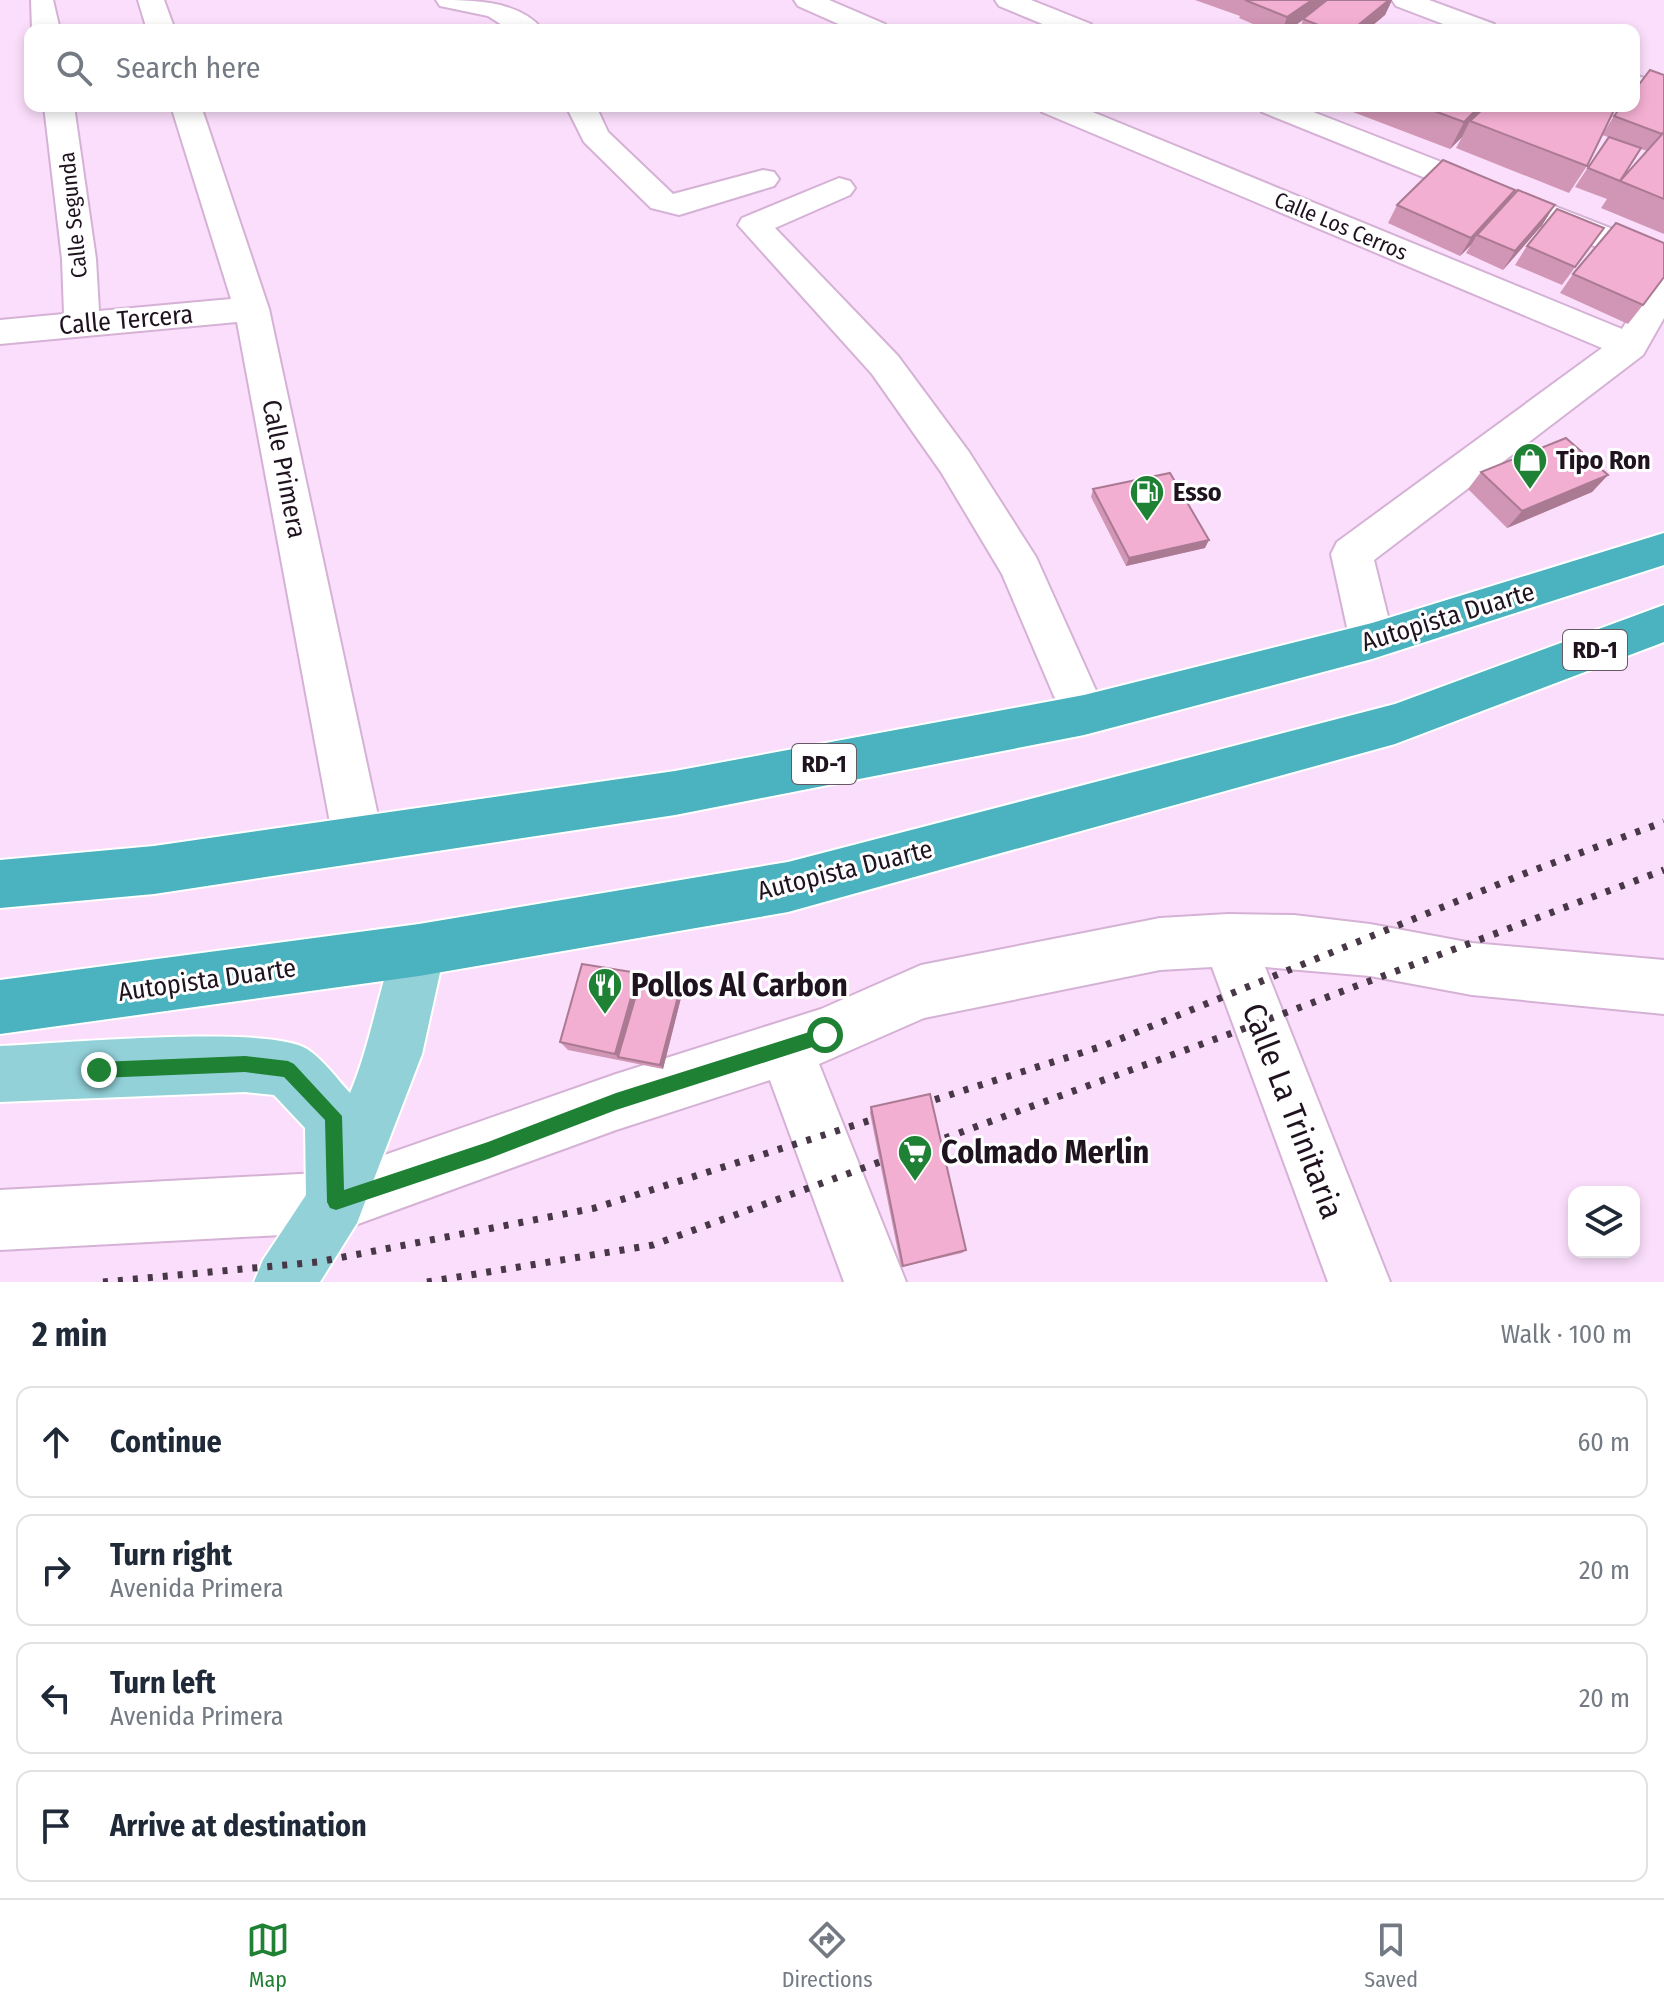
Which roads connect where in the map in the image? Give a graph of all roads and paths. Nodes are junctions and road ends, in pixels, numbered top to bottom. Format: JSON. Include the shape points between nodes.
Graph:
{"nodes":[{"id":1,"x":151,"y":0,"type":"edge"},
{"id":2,"x":449,"y":0,"type":"edge"},
{"id":3,"x":807,"y":0,"type":"edge"},
{"id":4,"x":1008,"y":0,"type":"edge"},
{"id":5,"x":1405,"y":0,"type":"edge"},
{"id":6,"x":159,"y":24,"type":"edge"},
{"id":7,"x":519,"y":24,"type":"edge"},
{"id":8,"x":861,"y":24,"type":"edge"},
{"id":9,"x":1066,"y":24,"type":"edge"},
{"id":10,"x":1468,"y":24,"type":"edge"},
{"id":11,"x":1640,"y":86,"type":"edge"},
{"id":12,"x":1664,"y":94,"type":"edge"},
{"id":13,"x":60,"y":112,"type":"edge"},
{"id":14,"x":188,"y":112,"type":"edge"},
{"id":15,"x":584,"y":112,"type":"edge"},
{"id":16,"x":1066,"y":112,"type":"edge"},
{"id":17,"x":1287,"y":112,"type":"edge"},
{"id":18,"x":763,"y":179,"type":"dead end"},
{"id":19,"x":839,"y":188,"type":"dead end"},
{"id":20,"x":717,"y":193,"type":"junction"},
{"id":21,"x":754,"y":225,"type":"junction"},
{"id":22,"x":1664,"y":262,"type":"edge"},
{"id":23,"x":1664,"y":289,"type":"edge"},
{"id":24,"x":252,"y":309,"type":"junction"},
{"id":25,"x":82,"y":324,"type":"junction"},
{"id":26,"x":0,"y":332,"type":"edge"},
{"id":27,"x":1630,"y":346,"type":"junction"},
{"id":28,"x":1664,"y":549,"type":"edge"},
{"id":29,"x":1664,"y":623,"type":"edge"},
{"id":30,"x":1372,"y":641,"type":"junction"},
{"id":31,"x":1084,"y":715,"type":"junction"},
{"id":32,"x":358,"y":839,"type":"junction"},
{"id":33,"x":0,"y":884,"type":"edge"},
{"id":34,"x":1228,"y":940,"type":"junction"},
{"id":35,"x":419,"y":950,"type":"junction"},
{"id":36,"x":1664,"y":987,"type":"edge"},
{"id":37,"x":0,"y":1007,"type":"edge"},
{"id":38,"x":785,"y":1047,"type":"junction"},
{"id":39,"x":0,"y":1074,"type":"edge"},
{"id":40,"x":336,"y":1202,"type":"junction"},
{"id":41,"x":0,"y":1220,"type":"edge"},
{"id":42,"x":285,"y":1282,"type":"edge"},
{"id":43,"x":875,"y":1282,"type":"edge"},
{"id":44,"x":1359,"y":1282,"type":"edge"}],
"edges":[{"from":1,"to":6,"type":"street"},
{"from":2,"to":7,"type":"street","via":[[497,10]]},
{"from":3,"to":8,"type":"street"},
{"from":4,"to":9,"type":"street"},
{"from":5,"to":10,"type":"street"},
{"from":11,"to":12,"type":"street"},
{"from":13,"to":25,"type":"street","name":"Calle Segunda"},
{"from":14,"to":24,"type":"street","name":"Calle Primera"},
{"from":15,"to":20,"type":"street","via":[[595,136],[662,201],[679,205]]},
{"from":16,"to":27,"type":"street","name":"Calle Los Cerros"},
{"from":17,"to":22,"type":"street"},
{"from":18,"to":20,"type":"street"},
{"from":19,"to":21,"type":"street"},
{"from":20,"to":21,"type":"street"},
{"from":21,"to":31,"type":"street","via":[[885,365],[955,462],[1021,569]]},
{"from":23,"to":27,"type":"street"},
{"from":24,"to":25,"type":"street","name":"Calle Tercera"},
{"from":24,"to":32,"type":"street","name":"Calle Primera"},
{"from":25,"to":26,"type":"street","name":"Calle Tercera"},
{"from":27,"to":30,"type":"street","via":[[1352,554]]},
{"from":28,"to":30,"type":"highway","name":"Autopista Duarte","number":"RD-1"},
{"from":29,"to":35,"type":"highway","name":"Autopista Duarte","number":"RD-1","via":[[1395,724],[1163,789],[788,887]]},
{"from":30,"to":31,"type":"highway","name":"Autopista Duarte","number":"RD-1"},
{"from":31,"to":32,"type":"highway","name":"Autopista Duarte","number":"RD-1","via":[[675,793]]},
{"from":32,"to":33,"type":"highway","name":"Autopista Duarte","number":"RD-1","via":[[154,870]]},
{"from":34,"to":36,"type":"street","via":[[1294,941],[1472,969]]},
{"from":34,"to":38,"type":"street","via":[[1160,944],[921,992]]},
{"from":34,"to":44,"type":"street","name":"Calle La Trinitaria"},
{"from":35,"to":37,"type":"highway","name":"Autopista Duarte","number":"RD-1"},
{"from":35,"to":40,"type":"main road","via":[[394,1054]]},
{"from":38,"to":40,"type":"street"},
{"from":38,"to":43,"type":"street"},
{"from":39,"to":40,"type":"main road","via":[[245,1064],[288,1069],[333,1116]]},
{"from":40,"to":41,"type":"street"},
{"from":40,"to":42,"type":"main road"}]}
